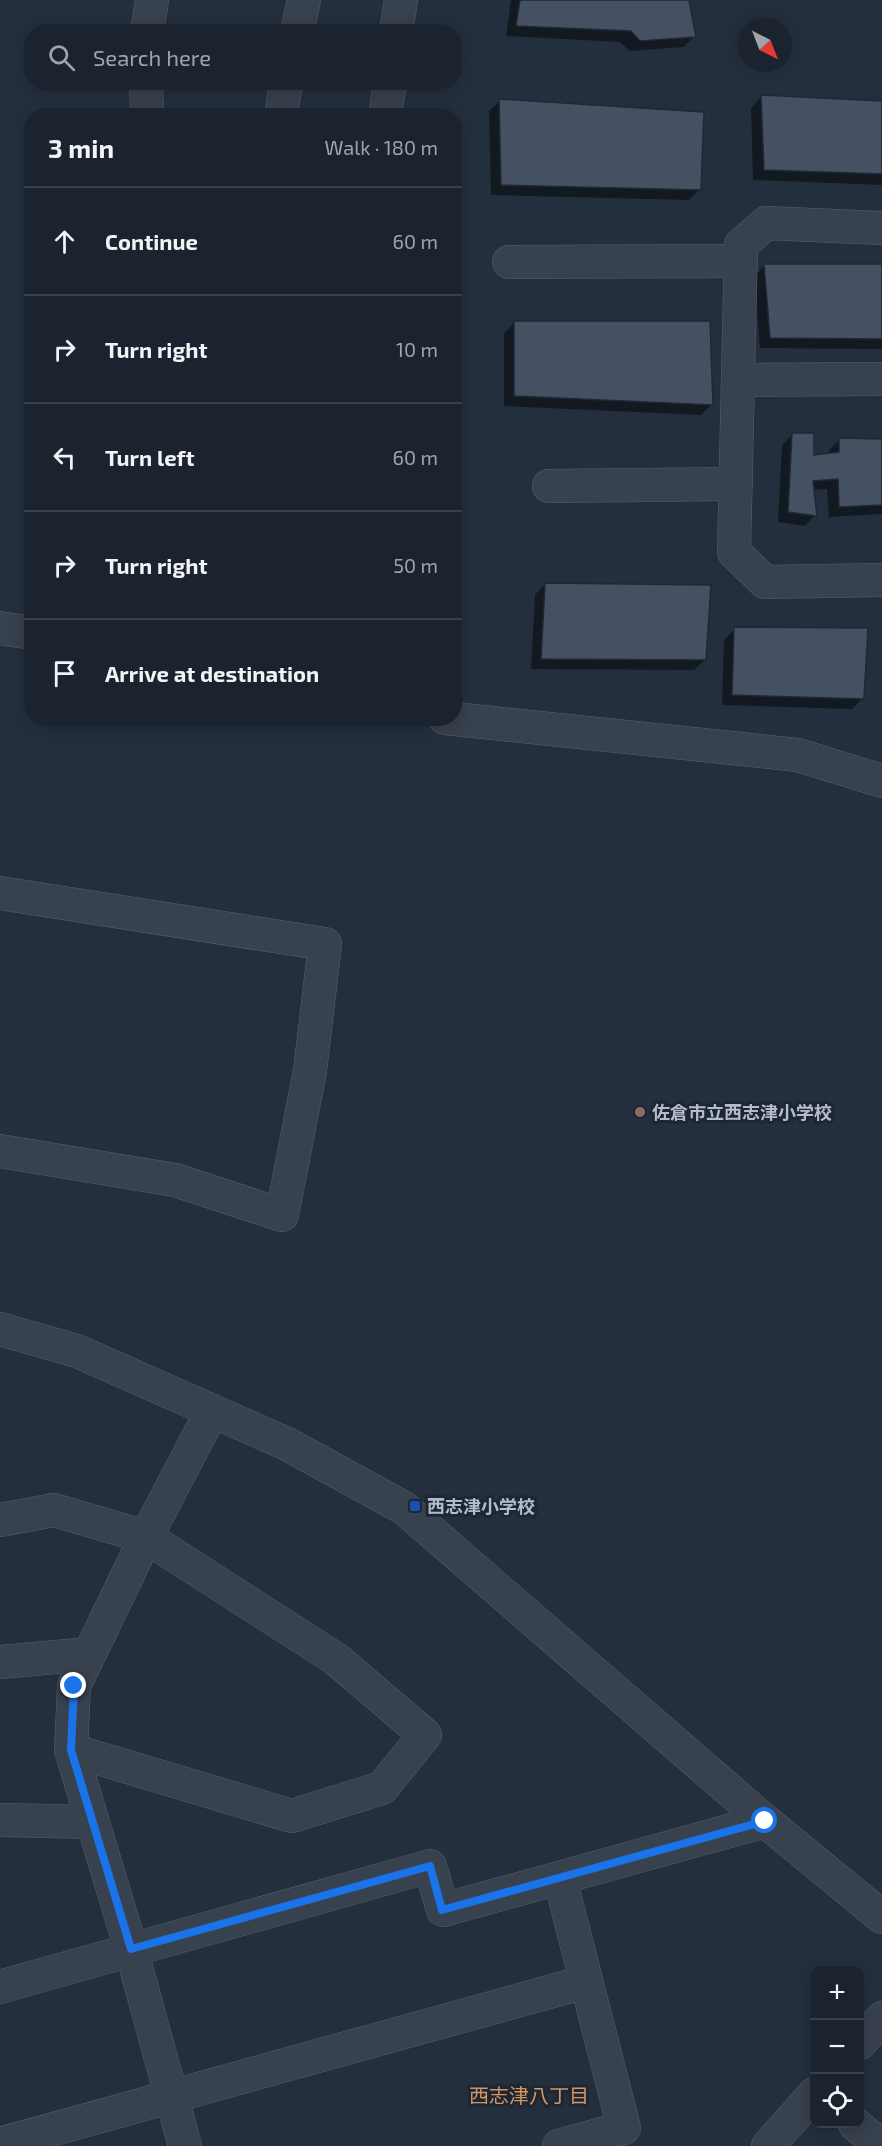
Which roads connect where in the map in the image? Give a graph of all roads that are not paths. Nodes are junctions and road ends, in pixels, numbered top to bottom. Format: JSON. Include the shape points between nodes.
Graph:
{"nodes":[{"id":1,"x":152,"y":0,"type":"edge"},
{"id":2,"x":304,"y":0,"type":"edge"},
{"id":3,"x":401,"y":0,"type":"edge"},
{"id":4,"x":148,"y":24,"type":"edge"},
{"id":5,"x":299,"y":24,"type":"edge"},
{"id":6,"x":397,"y":24,"type":"edge"},
{"id":7,"x":146,"y":90,"type":"edge"},
{"id":8,"x":285,"y":90,"type":"edge"},
{"id":9,"x":389,"y":90,"type":"edge"},
{"id":10,"x":147,"y":108,"type":"edge"},
{"id":11,"x":282,"y":108,"type":"edge"},
{"id":12,"x":386,"y":108,"type":"edge"},
{"id":13,"x":882,"y":228,"type":"edge"},
{"id":14,"x":741,"y":261,"type":"junction"},
{"id":15,"x":509,"y":262,"type":"dead end"},
{"id":16,"x":882,"y":379,"type":"edge"},
{"id":17,"x":738,"y":380,"type":"junction"},
{"id":18,"x":736,"y":484,"type":"junction"},
{"id":19,"x":549,"y":486,"type":"dead end"},
{"id":20,"x":882,"y":580,"type":"edge"},
{"id":21,"x":0,"y":628,"type":"edge"},
{"id":22,"x":24,"y":632,"type":"edge"},
{"id":23,"x":462,"y":720,"type":"edge"},
{"id":24,"x":882,"y":780,"type":"edge"},
{"id":25,"x":0,"y":893,"type":"edge"},
{"id":26,"x":0,"y":1151,"type":"edge"},
{"id":27,"x":0,"y":1329,"type":"edge"},
{"id":28,"x":212,"y":1411,"type":"junction"},
{"id":29,"x":0,"y":1520,"type":"edge"},
{"id":30,"x":146,"y":1537,"type":"junction"},
{"id":31,"x":90,"y":1654,"type":"junction"},
{"id":32,"x":0,"y":1662,"type":"edge"},
{"id":33,"x":71,"y":1750,"type":"junction"},
{"id":34,"x":0,"y":1820,"type":"edge"},
{"id":35,"x":765,"y":1821,"type":"junction"},
{"id":36,"x":93,"y":1822,"type":"junction"},
{"id":37,"x":560,"y":1879,"type":"junction"},
{"id":38,"x":882,"y":1917,"type":"edge"},
{"id":39,"x":131,"y":1949,"type":"junction"},
{"id":40,"x":585,"y":1982,"type":"junction"},
{"id":41,"x":0,"y":1987,"type":"edge"},
{"id":42,"x":882,"y":2018,"type":"edge"},
{"id":43,"x":864,"y":2038,"type":"edge"},
{"id":44,"x":171,"y":2097,"type":"junction"},
{"id":45,"x":810,"y":2099,"type":"edge"},
{"id":46,"x":860,"y":2128,"type":"edge"},
{"id":47,"x":0,"y":2144,"type":"edge"},
{"id":48,"x":185,"y":2146,"type":"edge"},
{"id":49,"x":559,"y":2146,"type":"edge"},
{"id":50,"x":768,"y":2146,"type":"edge"},
{"id":51,"x":881,"y":2146,"type":"edge"}],
"edges":[{"from":1,"to":4,"type":"street"},
{"from":2,"to":5,"type":"street"},
{"from":3,"to":6,"type":"street"},
{"from":7,"to":10,"type":"street"},
{"from":8,"to":11,"type":"street"},
{"from":9,"to":12,"type":"street"},
{"from":13,"to":14,"type":"street","via":[[766,223],[741,246]]},
{"from":14,"to":15,"type":"street"},
{"from":14,"to":17,"type":"street"},
{"from":16,"to":17,"type":"street"},
{"from":17,"to":18,"type":"street"},
{"from":18,"to":19,"type":"street"},
{"from":18,"to":20,"type":"street","via":[[734,552],[765,582]]},
{"from":21,"to":22,"type":"street"},
{"from":23,"to":24,"type":"street","via":[[798,755]]},
{"from":25,"to":26,"type":"street","via":[[325,944],[310,1071],[282,1215],[175,1180]]},
{"from":27,"to":28,"type":"street","via":[[76,1351]]},
{"from":28,"to":30,"type":"street"},
{"from":28,"to":35,"type":"street","via":[[287,1444],[404,1508]]},
{"from":29,"to":30,"type":"street","via":[[54,1510]]},
{"from":30,"to":31,"type":"street"},
{"from":30,"to":33,"type":"street","via":[[336,1659],[425,1735],[382,1788],[292,1816]]},
{"from":31,"to":32,"type":"street"},
{"from":31,"to":33,"type":"street","via":[[74,1686]]},
{"from":33,"to":36,"type":"street"},
{"from":34,"to":36,"type":"street"},
{"from":35,"to":37,"type":"street"},
{"from":35,"to":38,"type":"street"},
{"from":36,"to":39,"type":"street"},
{"from":37,"to":39,"type":"street","via":[[442,1910],[430,1866]]},
{"from":37,"to":40,"type":"street"},
{"from":39,"to":41,"type":"street"},
{"from":39,"to":44,"type":"street"},
{"from":40,"to":44,"type":"street"},
{"from":40,"to":49,"type":"street","via":[[624,2128]]},
{"from":42,"to":43,"type":"street"},
{"from":44,"to":47,"type":"street"},
{"from":44,"to":48,"type":"street"},
{"from":45,"to":50,"type":"street"},
{"from":46,"to":51,"type":"street"}]}
